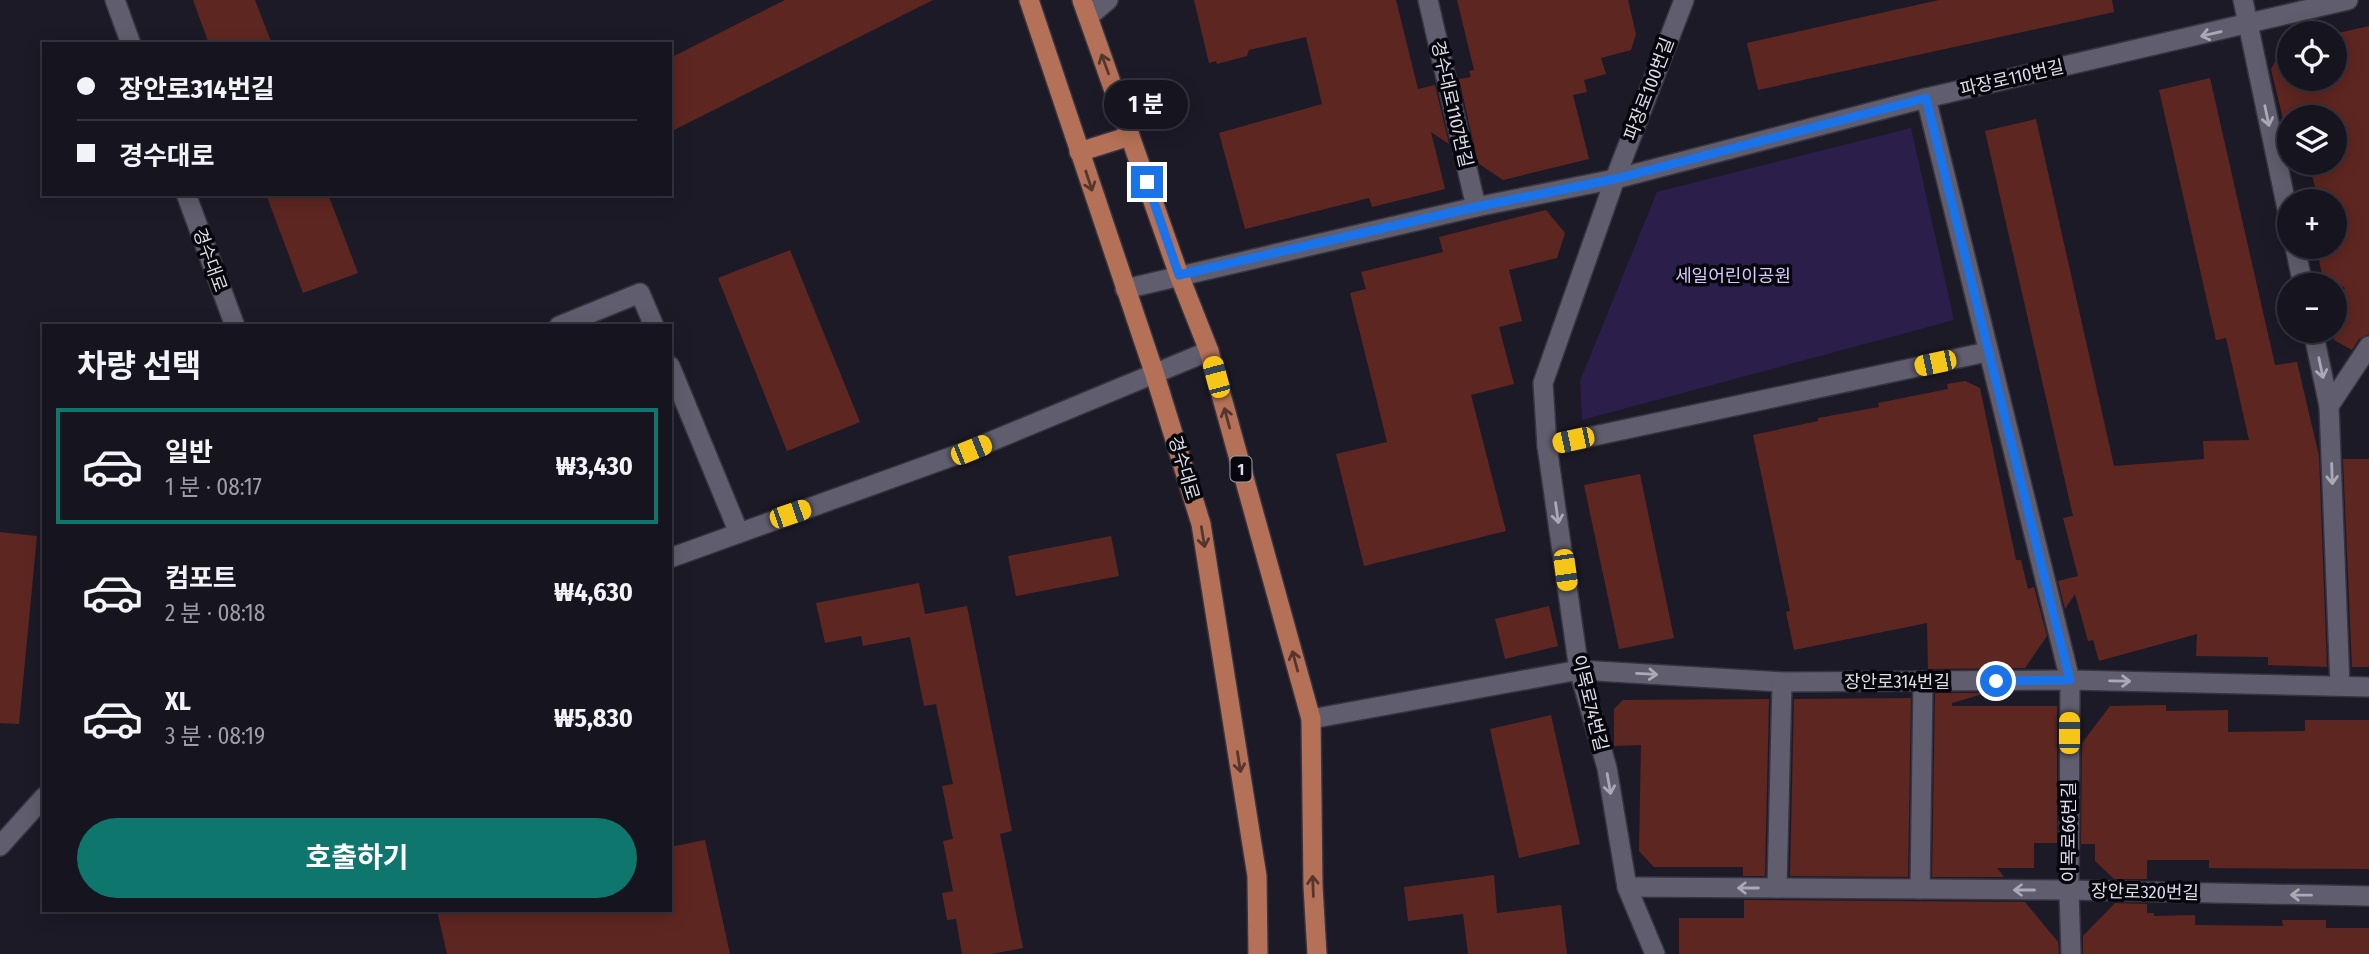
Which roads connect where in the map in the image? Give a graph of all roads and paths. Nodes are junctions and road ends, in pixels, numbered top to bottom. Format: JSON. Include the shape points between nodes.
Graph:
{"nodes":[{"id":1,"x":115,"y":0,"type":"edge"},
{"id":2,"x":1028,"y":0,"type":"edge"},
{"id":3,"x":1108,"y":0,"type":"edge"},
{"id":4,"x":1428,"y":0,"type":"edge"},
{"id":5,"x":1684,"y":0,"type":"edge"},
{"id":6,"x":2243,"y":0,"type":"edge"},
{"id":7,"x":2348,"y":0,"type":"edge"},
{"id":8,"x":1085,"y":8,"type":"edge"},
{"id":9,"x":2248,"y":25,"type":"junction"},
{"id":10,"x":130,"y":42,"type":"edge"},
{"id":11,"x":1926,"y":98,"type":"junction"},
{"id":12,"x":1130,"y":136,"type":"junction"},
{"id":13,"x":1079,"y":152,"type":"junction"},
{"id":14,"x":1615,"y":179,"type":"junction"},
{"id":15,"x":2283,"y":189,"type":"edge"},
{"id":16,"x":187,"y":196,"type":"edge"},
{"id":17,"x":1476,"y":207,"type":"junction"},
{"id":18,"x":1179,"y":275,"type":"junction"},
{"id":19,"x":1125,"y":289,"type":"junction"},
{"id":20,"x":234,"y":324,"type":"edge"},
{"id":21,"x":564,"y":324,"type":"edge"},
{"id":22,"x":653,"y":324,"type":"edge"},
{"id":23,"x":2316,"y":343,"type":"edge"},
{"id":24,"x":2369,"y":346,"type":"edge"},
{"id":25,"x":1209,"y":351,"type":"junction"},
{"id":26,"x":1987,"y":352,"type":"junction"},
{"id":27,"x":672,"y":371,"type":"edge"},
{"id":28,"x":1154,"y":372,"type":"junction"},
{"id":29,"x":2329,"y":406,"type":"junction"},
{"id":30,"x":1547,"y":446,"type":"junction"},
{"id":31,"x":738,"y":533,"type":"junction"},
{"id":32,"x":672,"y":557,"type":"edge"},
{"id":33,"x":1579,"y":670,"type":"junction"},
{"id":34,"x":2070,"y":680,"type":"junction"},
{"id":35,"x":1782,"y":682,"type":"junction"},
{"id":36,"x":1923,"y":682,"type":"junction"},
{"id":37,"x":2340,"y":686,"type":"junction"},
{"id":38,"x":2369,"y":687,"type":"edge"},
{"id":39,"x":1311,"y":719,"type":"junction"},
{"id":40,"x":42,"y":799,"type":"edge"},
{"id":41,"x":0,"y":846,"type":"edge"},
{"id":42,"x":1627,"y":887,"type":"junction"},
{"id":43,"x":1776,"y":888,"type":"junction"},
{"id":44,"x":1920,"y":889,"type":"junction"},
{"id":45,"x":2068,"y":890,"type":"junction"},
{"id":46,"x":2369,"y":896,"type":"edge"},
{"id":47,"x":1258,"y":954,"type":"edge"},
{"id":48,"x":1317,"y":954,"type":"edge"},
{"id":49,"x":1655,"y":954,"type":"edge"},
{"id":50,"x":2071,"y":954,"type":"edge"}],
"edges":[{"from":1,"to":10,"type":"street"},
{"from":2,"to":13,"type":"main road","name":"경수대로"},
{"from":3,"to":8,"type":"street"},
{"from":4,"to":17,"type":"street","name":"경수대로1107번길"},
{"from":5,"to":14,"type":"street","name":"파장로100번길"},
{"from":6,"to":9,"type":"street"},
{"from":7,"to":9,"type":"street","name":"파장로110번길"},
{"from":12,"to":8,"type":"main road","number":"1","one_way":true},
{"from":9,"to":11,"type":"street","name":"파장로110번길","one_way":true},
{"from":9,"to":15,"type":"street","one_way":true},
{"from":11,"to":14,"type":"street","name":"파장로110번길"},
{"from":11,"to":26,"type":"street","name":"이목로66번길"},
{"from":12,"to":13,"type":"main road"},
{"from":12,"to":18,"type":"main road","number":"1"},
{"from":13,"to":19,"type":"main road","name":"경수대로","one_way":true},
{"from":14,"to":17,"type":"street"},
{"from":14,"to":30,"type":"street","name":"이목로74번길","via":[[1543,383]]},
{"from":16,"to":20,"type":"street","name":"경수대로"},
{"from":17,"to":18,"type":"street"},
{"from":18,"to":19,"type":"street"},
{"from":18,"to":25,"type":"main road","number":"1"},
{"from":19,"to":28,"type":"main road","name":"경수대로"},
{"from":21,"to":22,"type":"street","via":[[640,293]]},
{"from":23,"to":29,"type":"street","one_way":true},
{"from":24,"to":29,"type":"street"},
{"from":25,"to":28,"type":"street"},
{"from":39,"to":25,"type":"main road","number":"1","one_way":true},
{"from":26,"to":30,"type":"street"},
{"from":26,"to":34,"type":"street","name":"이목로66번길"},
{"from":27,"to":31,"type":"street"},
{"from":28,"to":31,"type":"street","via":[[971,450]]},
{"from":28,"to":47,"type":"main road","name":"경수대로","one_way":true,"via":[[1201,524],[1257,876]]},
{"from":29,"to":37,"type":"street","one_way":true},
{"from":30,"to":33,"type":"street","name":"이목로74번길","one_way":true},
{"from":31,"to":32,"type":"street"},
{"from":33,"to":35,"type":"street","name":"장안로314번길","one_way":true},
{"from":33,"to":39,"type":"street"},
{"from":33,"to":42,"type":"street","name":"이목로74번길","one_way":true,"via":[[1606,768]]},
{"from":34,"to":36,"type":"street","name":"장안로314번길"},
{"from":34,"to":37,"type":"street","name":"장안로314번길","one_way":true},
{"from":34,"to":45,"type":"street","name":"이목로66번길"},
{"from":35,"to":36,"type":"street","name":"장안로314번길"},
{"from":35,"to":43,"type":"street"},
{"from":36,"to":44,"type":"street"},
{"from":37,"to":38,"type":"street","name":"장안로314번길"},
{"from":48,"to":39,"type":"main road","number":"1","one_way":true},
{"from":40,"to":41,"type":"street"},
{"from":43,"to":42,"type":"street","name":"장안로320번길","one_way":true},
{"from":42,"to":49,"type":"street","name":"이목로74번길"},
{"from":43,"to":44,"type":"street","name":"장안로320번길"},
{"from":45,"to":44,"type":"street","name":"장안로320번길","one_way":true},
{"from":46,"to":45,"type":"street","name":"장안로320번길","one_way":true},
{"from":45,"to":50,"type":"street","name":"이목로66번길"}]}
